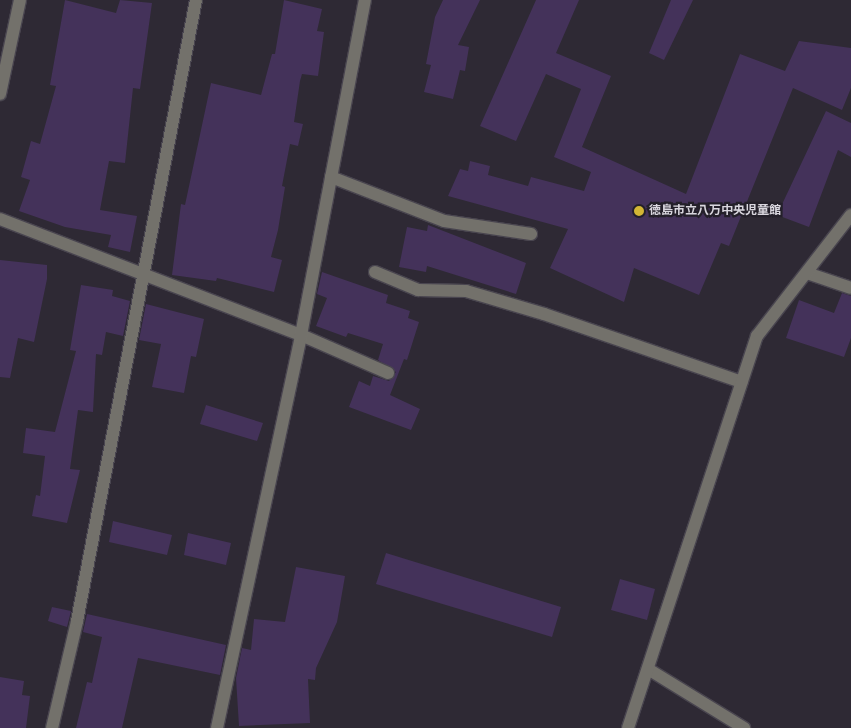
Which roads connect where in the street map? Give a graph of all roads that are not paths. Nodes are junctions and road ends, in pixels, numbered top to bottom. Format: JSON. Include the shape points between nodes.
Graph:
{"nodes":[{"id":1,"x":20,"y":0,"type":"edge"},
{"id":2,"x":196,"y":0,"type":"edge"},
{"id":3,"x":365,"y":0,"type":"edge"},
{"id":4,"x":0,"y":94,"type":"edge"},
{"id":5,"x":331,"y":177,"type":"junction"},
{"id":6,"x":851,"y":215,"type":"edge"},
{"id":7,"x":0,"y":219,"type":"edge"},
{"id":8,"x":531,"y":234,"type":"dead end"},
{"id":9,"x":374,"y":272,"type":"dead end"},
{"id":10,"x":807,"y":273,"type":"junction"},
{"id":11,"x":143,"y":275,"type":"junction"},
{"id":12,"x":851,"y":288,"type":"edge"},
{"id":13,"x":300,"y":335,"type":"junction"},
{"id":14,"x":388,"y":373,"type":"dead end"},
{"id":15,"x":742,"y":382,"type":"junction"},
{"id":16,"x":648,"y":669,"type":"junction"},
{"id":17,"x":52,"y":728,"type":"edge"},
{"id":18,"x":216,"y":728,"type":"edge"},
{"id":19,"x":628,"y":728,"type":"edge"},
{"id":20,"x":744,"y":728,"type":"edge"}],
"edges":[{"from":1,"to":4,"type":"street"},
{"from":2,"to":11,"type":"street"},
{"from":3,"to":5,"type":"street"},
{"from":5,"to":8,"type":"street","via":[[444,221]]},
{"from":5,"to":13,"type":"street"},
{"from":6,"to":10,"type":"street"},
{"from":7,"to":11,"type":"street"},
{"from":9,"to":15,"type":"street","via":[[418,290],[466,291],[544,314]]},
{"from":10,"to":12,"type":"street"},
{"from":10,"to":15,"type":"street","via":[[757,336]]},
{"from":11,"to":13,"type":"street"},
{"from":11,"to":17,"type":"street","via":[[77,621]]},
{"from":13,"to":14,"type":"street"},
{"from":13,"to":18,"type":"street"},
{"from":15,"to":16,"type":"street"},
{"from":16,"to":19,"type":"street"},
{"from":16,"to":20,"type":"street"}]}
